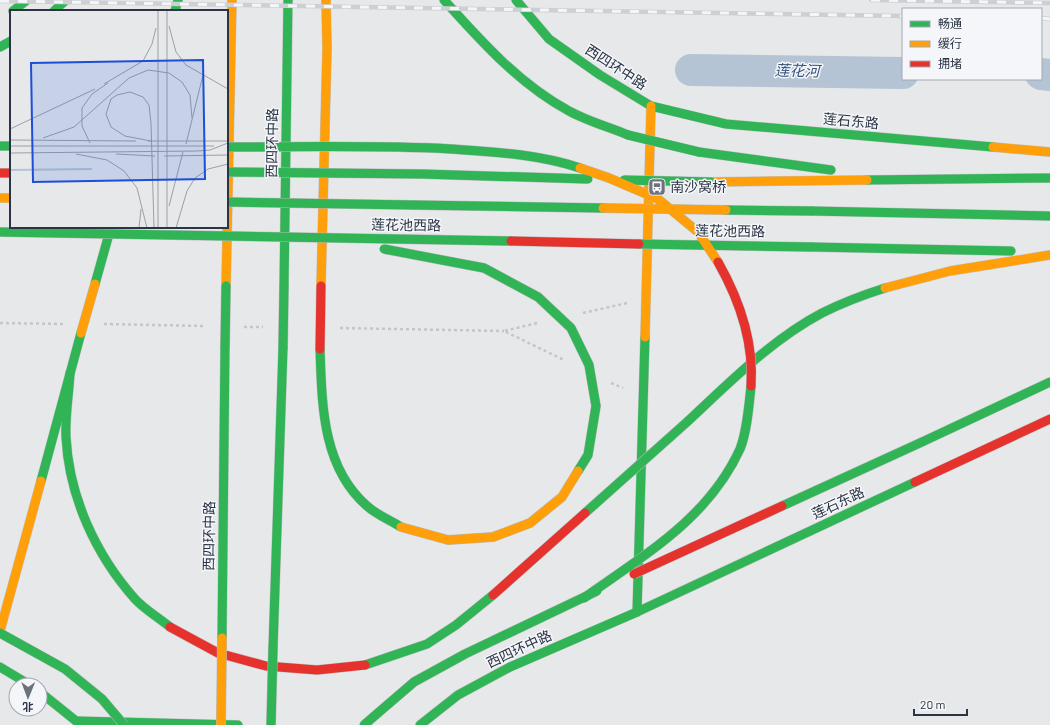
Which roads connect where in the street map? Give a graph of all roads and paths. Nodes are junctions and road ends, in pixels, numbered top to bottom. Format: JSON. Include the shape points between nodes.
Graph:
{"nodes":[{"id":1,"x":27,"y":0,"type":"edge"},
{"id":2,"x":66,"y":0,"type":"edge"},
{"id":3,"x":178,"y":0,"type":"edge"},
{"id":4,"x":232,"y":0,"type":"edge"},
{"id":5,"x":288,"y":0,"type":"edge"},
{"id":6,"x":326,"y":0,"type":"edge"},
{"id":7,"x":444,"y":0,"type":"edge"},
{"id":8,"x":516,"y":0,"type":"edge"},
{"id":9,"x":14,"y":10,"type":"edge"},
{"id":10,"x":55,"y":10,"type":"edge"},
{"id":11,"x":175,"y":10,"type":"edge"},
{"id":12,"x":10,"y":42,"type":"edge"},
{"id":13,"x":0,"y":47,"type":"edge"},
{"id":14,"x":651,"y":106,"type":"junction"},
{"id":15,"x":228,"y":147,"type":"edge"},
{"id":16,"x":1050,"y":152,"type":"edge"},
{"id":17,"x":228,"y":172,"type":"edge"},
{"id":18,"x":1050,"y":178,"type":"edge"},
{"id":19,"x":906,"y":180,"type":"junction"},
{"id":20,"x":228,"y":191,"type":"edge"},
{"id":21,"x":228,"y":202,"type":"edge"},
{"id":22,"x":1050,"y":216,"type":"edge"},
{"id":23,"x":112,"y":228,"type":"edge"},
{"id":24,"x":227,"y":228,"type":"edge"},
{"id":25,"x":0,"y":232,"type":"edge"},
{"id":26,"x":324,"y":238,"type":"junction"},
{"id":27,"x":1050,"y":253,"type":"edge"},
{"id":28,"x":0,"y":323,"type":"edge"},
{"id":29,"x":64,"y":324,"type":"dead end"},
{"id":30,"x":96,"y":324,"type":"dead end"},
{"id":31,"x":208,"y":326,"type":"dead end"},
{"id":32,"x":240,"y":326,"type":"dead end"},
{"id":33,"x":264,"y":327,"type":"dead end"},
{"id":34,"x":336,"y":328,"type":"dead end"},
{"id":35,"x":504,"y":331,"type":"dead end"},
{"id":36,"x":70,"y":373,"type":"junction"},
{"id":37,"x":1050,"y":382,"type":"edge"},
{"id":38,"x":1050,"y":419,"type":"edge"},
{"id":39,"x":584,"y":598,"type":"junction"},
{"id":40,"x":638,"y":612,"type":"junction"},
{"id":41,"x":0,"y":632,"type":"edge"},
{"id":42,"x":0,"y":667,"type":"edge"},
{"id":43,"x":17,"y":677,"type":"edge"},
{"id":44,"x":48,"y":698,"type":"edge"},
{"id":45,"x":79,"y":723,"type":"edge"},
{"id":46,"x":124,"y":725,"type":"edge"},
{"id":47,"x":221,"y":725,"type":"edge"},
{"id":48,"x":238,"y":725,"type":"edge"},
{"id":49,"x":272,"y":725,"type":"edge"},
{"id":50,"x":364,"y":725,"type":"edge"},
{"id":51,"x":420,"y":725,"type":"edge"}],
"edges":[{"from":1,"to":9,"type":"main road"},
{"from":2,"to":10,"type":"main road"},
{"from":3,"to":11,"type":"main road"},
{"from":4,"to":20,"type":"main road","name":"西四环中路","bridge":true},
{"from":5,"to":49,"type":"main road","name":"西四环中路","bridge":true,"via":[[283,348]]},
{"from":6,"to":26,"type":"main road","bridge":true,"via":[[320,349],[325,428],[333,456],[346,483],[366,505],[401,527],[448,540],[493,537],[530,523],[562,497],[588,455],[596,406],[589,365],[571,328],[538,297],[484,268]]},
{"from":7,"to":19,"type":"main road","bridge":true,"via":[[492,54],[552,101],[570,112],[628,135],[699,152]]},
{"from":8,"to":14,"type":"main road","name":"西四环中路","via":[[549,39],[600,75]]},
{"from":12,"to":13,"type":"main road"},
{"from":14,"to":16,"type":"main road","name":"莲石东路","via":[[726,124]]},
{"from":14,"to":40,"type":"main road"},
{"from":15,"to":39,"type":"main road","bridge":true,"via":[[409,147],[499,152],[559,162],[609,178],[658,199],[698,232],[719,263],[737,299],[748,336],[752,370],[749,408],[740,448],[713,495],[677,532]]},
{"from":17,"to":19,"type":"main road","bridge":true,"via":[[422,174],[711,182]]},
{"from":18,"to":19,"type":"main road"},
{"from":21,"to":22,"type":"main road","name":"莲花池西路","bridge":true},
{"from":23,"to":36,"type":"main road","bridge":true},
{"from":24,"to":47,"type":"main road","name":"西四环中路","bridge":true},
{"from":25,"to":26,"type":"main road","name":"莲花池西路","bridge":true},
{"from":26,"to":27,"type":"main road","name":"莲花池西路","bridge":true},
{"from":27,"to":36,"type":"main road","bridge":true,"via":[[941,273],[867,293],[824,312],[766,350],[493,595],[455,626],[418,649],[378,663],[336,669],[293,670],[247,663],[205,649],[167,627],[130,594],[101,555],[82,513],[71,470],[66,428]]},
{"from":28,"to":29,"type":"path"},
{"from":30,"to":31,"type":"path"},
{"from":32,"to":33,"type":"path"},
{"from":34,"to":35,"type":"path"},
{"from":36,"to":41,"type":"main road"},
{"from":37,"to":39,"type":"main road","bridge":true},
{"from":38,"to":40,"type":"main road","name":"莲石东路"},
{"from":39,"to":50,"type":"main road","bridge":true,"via":[[465,654],[414,682]]},
{"from":40,"to":51,"type":"main road","name":"西四环中路","via":[[510,667],[458,695]]},
{"from":41,"to":46,"type":"main road","bridge":true,"via":[[66,669],[102,700]]},
{"from":42,"to":43,"type":"main road"},
{"from":44,"to":45,"type":"main road"},
{"from":45,"to":48,"type":"main road"}]}
